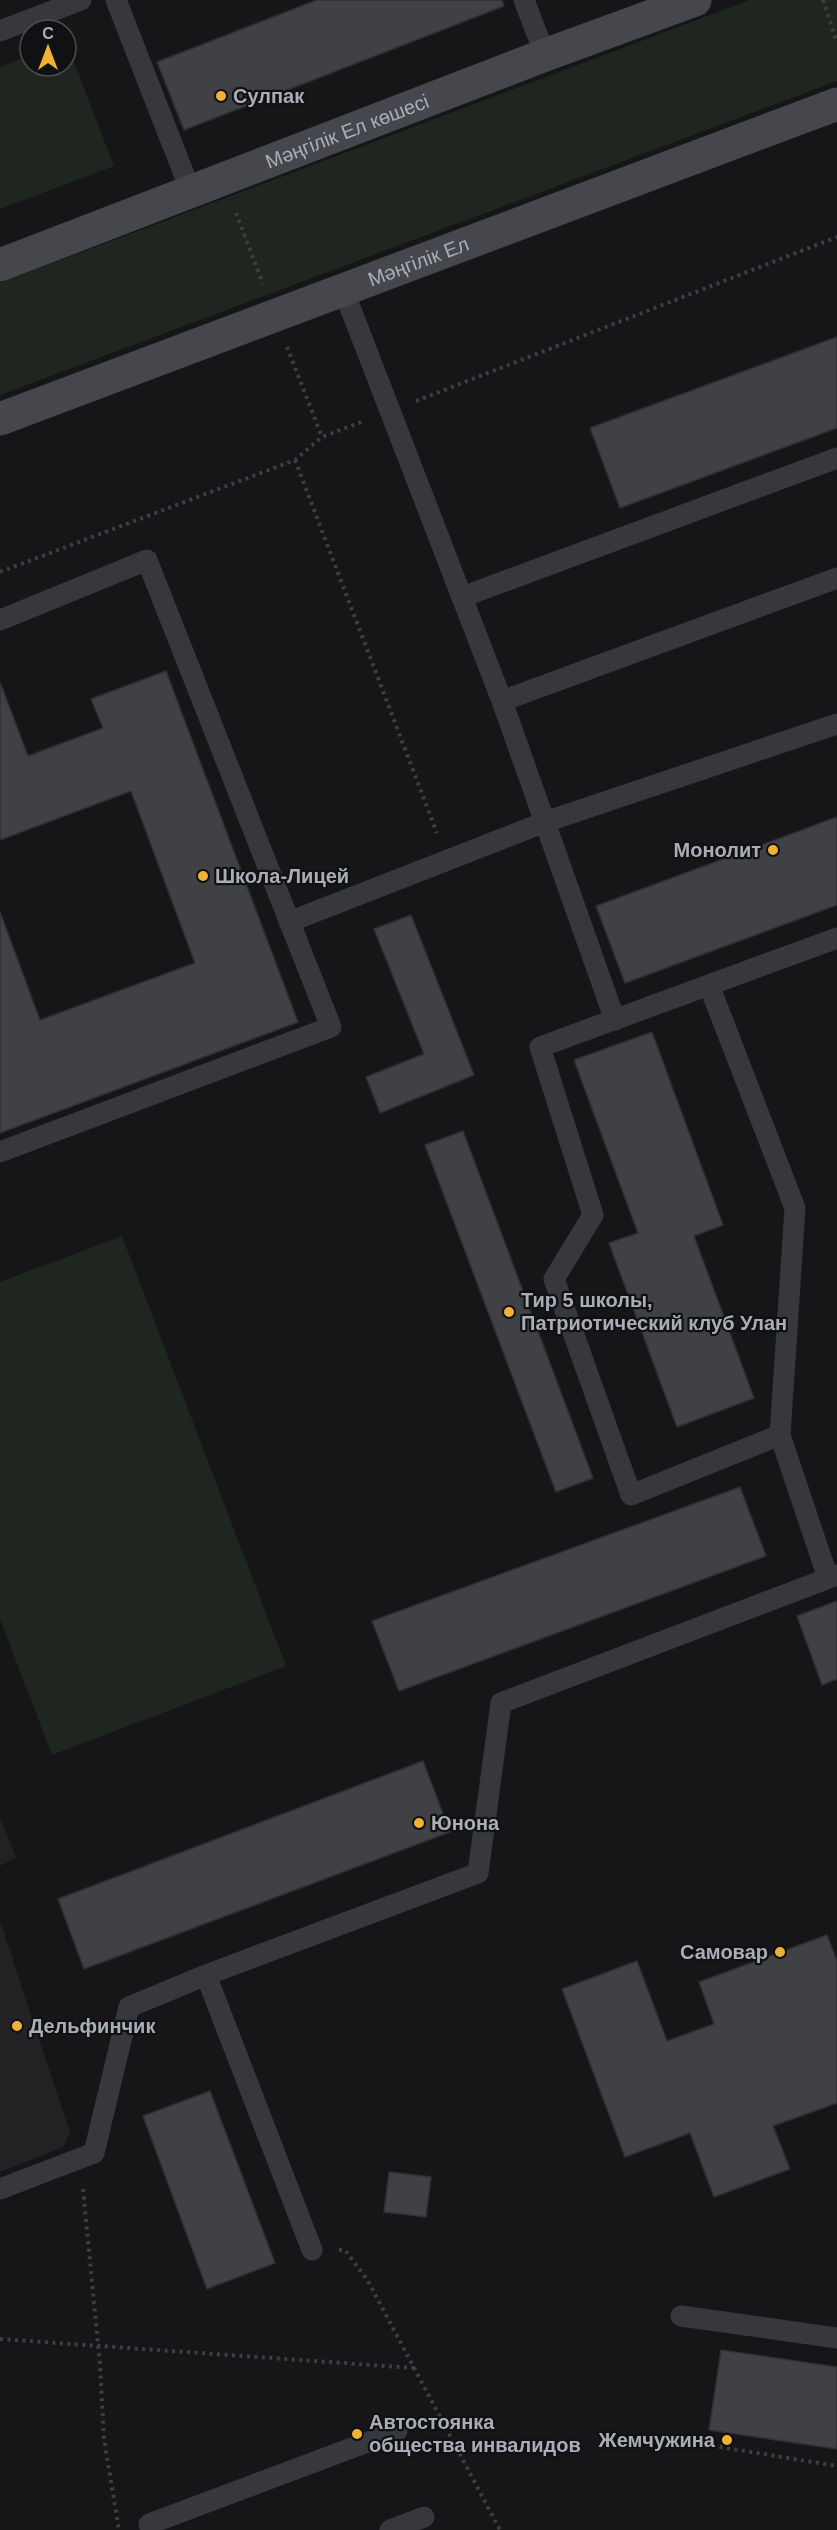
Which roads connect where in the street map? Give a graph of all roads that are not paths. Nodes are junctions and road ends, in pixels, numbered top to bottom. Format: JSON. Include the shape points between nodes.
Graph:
{"nodes":[{"id":1,"x":81,"y":0,"type":"edge"},
{"id":2,"x":116,"y":0,"type":"edge"},
{"id":3,"x":524,"y":0,"type":"edge"},
{"id":4,"x":695,"y":0,"type":"edge"},
{"id":5,"x":0,"y":31,"type":"edge"},
{"id":6,"x":545,"y":55,"type":"junction"},
{"id":7,"x":837,"y":104,"type":"edge"},
{"id":8,"x":191,"y":192,"type":"junction"},
{"id":9,"x":0,"y":265,"type":"edge"},
{"id":10,"x":343,"y":289,"type":"junction"},
{"id":11,"x":0,"y":419,"type":"edge"},
{"id":12,"x":837,"y":458,"type":"edge"},
{"id":13,"x":837,"y":578,"type":"edge"},
{"id":14,"x":462,"y":597,"type":"junction"},
{"id":15,"x":0,"y":620,"type":"edge"},
{"id":16,"x":502,"y":701,"type":"junction"},
{"id":17,"x":837,"y":724,"type":"edge"},
{"id":18,"x":545,"y":822,"type":"junction"},
{"id":19,"x":289,"y":922,"type":"junction"},
{"id":20,"x":837,"y":938,"type":"edge"},
{"id":21,"x":710,"y":985,"type":"junction"},
{"id":22,"x":615,"y":1020,"type":"junction"},
{"id":23,"x":0,"y":1152,"type":"edge"},
{"id":24,"x":780,"y":1435,"type":"junction"},
{"id":25,"x":833,"y":1576,"type":"edge"},
{"id":26,"x":206,"y":1974,"type":"junction"},
{"id":27,"x":0,"y":2189,"type":"edge"},
{"id":28,"x":312,"y":2250,"type":"road end"},
{"id":29,"x":681,"y":2316,"type":"dead end"},
{"id":30,"x":837,"y":2338,"type":"edge"},
{"id":31,"x":397,"y":2432,"type":"dead end"},
{"id":32,"x":424,"y":2517,"type":"dead end"},
{"id":33,"x":151,"y":2530,"type":"edge"},
{"id":34,"x":390,"y":2530,"type":"edge"}],
"edges":[{"from":1,"to":5,"type":"lane"},
{"from":2,"to":8,"type":"lane"},
{"from":3,"to":6,"type":"lane"},
{"from":4,"to":6,"type":"street","name":"Мәңгілік Ел көшесі"},
{"from":6,"to":8,"type":"street","name":"Мәңгілік Ел көшесі"},
{"from":7,"to":10,"type":"street","name":"Мәңгілік Ел"},
{"from":8,"to":9,"type":"street","name":"Мәңгілік Ел көшесі"},
{"from":10,"to":11,"type":"street","name":"Мәңгілік Ел"},
{"from":10,"to":14,"type":"lane"},
{"from":12,"to":14,"type":"lane"},
{"from":13,"to":16,"type":"lane"},
{"from":14,"to":16,"type":"lane"},
{"from":15,"to":19,"type":"lane","via":[[147,560]]},
{"from":16,"to":18,"type":"lane"},
{"from":17,"to":18,"type":"lane"},
{"from":18,"to":19,"type":"lane"},
{"from":18,"to":22,"type":"lane"},
{"from":19,"to":23,"type":"lane","via":[[331,1027]]},
{"from":20,"to":21,"type":"lane"},
{"from":21,"to":22,"type":"lane"},
{"from":21,"to":24,"type":"lane","via":[[795,1208]]},
{"from":22,"to":24,"type":"lane","via":[[540,1047],[592,1215],[554,1279],[631,1495]]},
{"from":24,"to":25,"type":"lane"},
{"from":25,"to":26,"type":"lane","via":[[501,1703],[478,1874]]},
{"from":26,"to":27,"type":"lane","via":[[129,2007],[94,2153]]},
{"from":26,"to":28,"type":"lane"},
{"from":29,"to":30,"type":"lane"},
{"from":31,"to":33,"type":"lane","via":[[149,2524]]},
{"from":32,"to":34,"type":"lane"}]}
